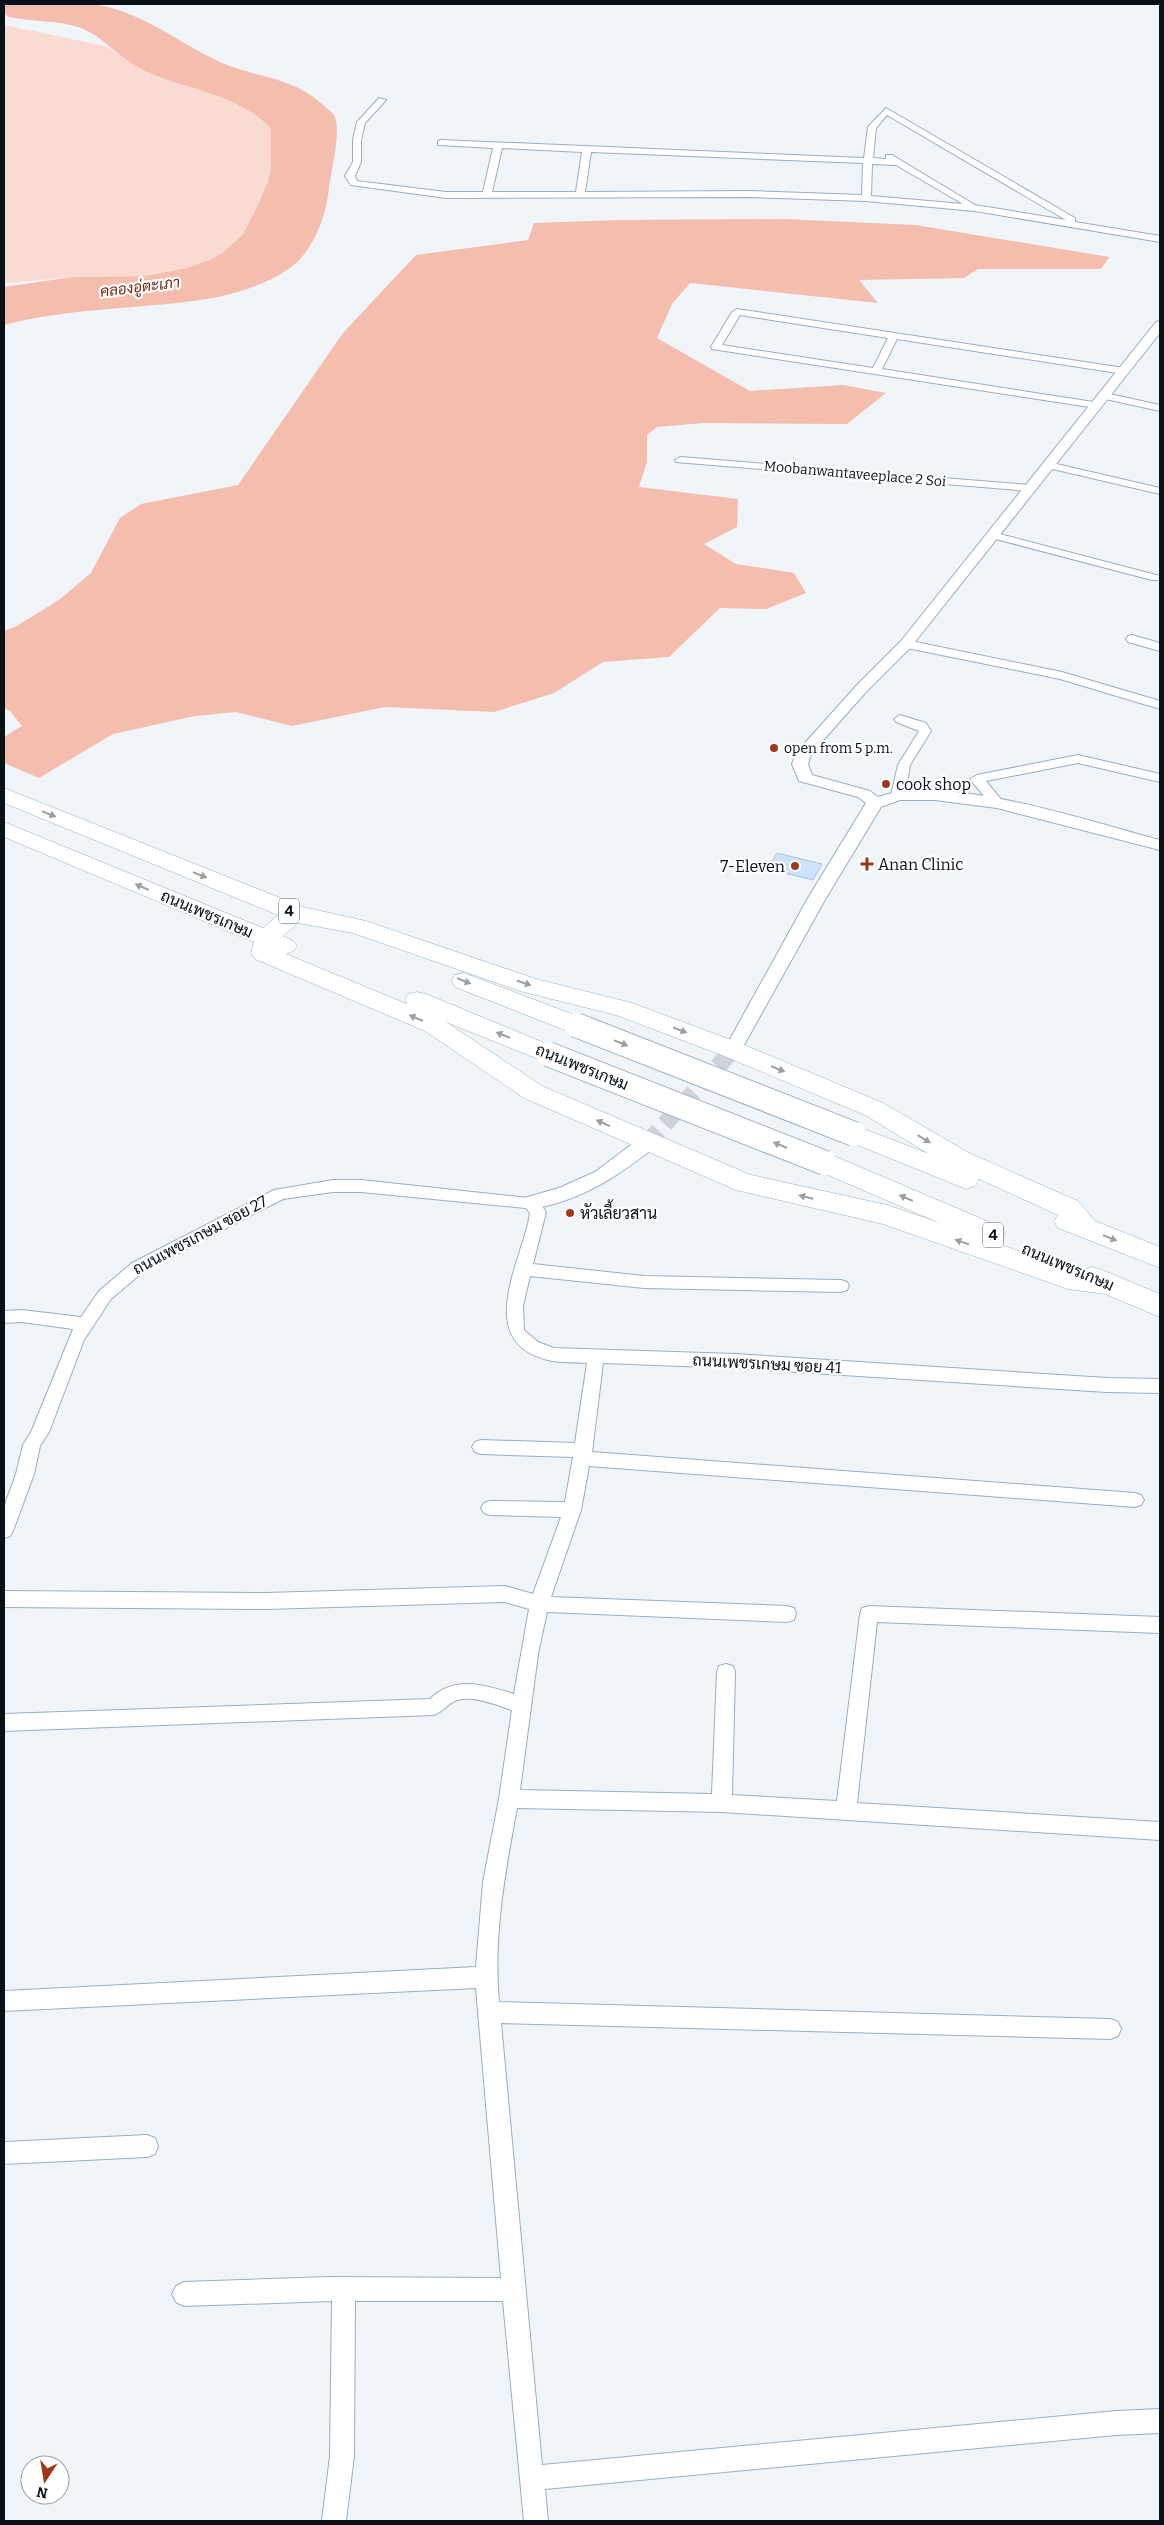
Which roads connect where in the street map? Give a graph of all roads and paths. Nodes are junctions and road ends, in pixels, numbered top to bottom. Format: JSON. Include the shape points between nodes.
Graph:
{"nodes":[{"id":1,"x":382,"y":100,"type":"dead end"},
{"id":2,"x":441,"y":143,"type":"dead end"},
{"id":3,"x":498,"y":145,"type":"junction"},
{"id":4,"x":868,"y":146,"type":"junction"},
{"id":5,"x":587,"y":149,"type":"junction"},
{"id":6,"x":867,"y":160,"type":"junction"},
{"id":7,"x":898,"y":162,"type":"junction"},
{"id":8,"x":487,"y":194,"type":"junction"},
{"id":9,"x":580,"y":194,"type":"junction"},
{"id":10,"x":866,"y":198,"type":"junction"},
{"id":11,"x":975,"y":208,"type":"junction"},
{"id":12,"x":1080,"y":226,"type":"junction"},
{"id":13,"x":1160,"y":239,"type":"edge"},
{"id":14,"x":1160,"y":325,"type":"edge"},
{"id":15,"x":894,"y":336,"type":"junction"},
{"id":16,"x":1124,"y":371,"type":"junction"},
{"id":17,"x":876,"y":372,"type":"junction"},
{"id":18,"x":1100,"y":400,"type":"junction"},
{"id":19,"x":1160,"y":408,"type":"edge"},
{"id":20,"x":680,"y":460,"type":"dead end"},
{"id":21,"x":1048,"y":465,"type":"junction"},
{"id":22,"x":1029,"y":488,"type":"junction"},
{"id":23,"x":1160,"y":491,"type":"edge"},
{"id":24,"x":992,"y":534,"type":"junction"},
{"id":25,"x":1156,"y":578,"type":"dead end"},
{"id":26,"x":1132,"y":639,"type":"dead end"},
{"id":27,"x":906,"y":644,"type":"junction"},
{"id":28,"x":1160,"y":647,"type":"edge"},
{"id":29,"x":1160,"y":705,"type":"edge"},
{"id":30,"x":900,"y":719,"type":"dead end"},
{"id":31,"x":1160,"y":778,"type":"edge"},
{"id":32,"x":4,"y":795,"type":"edge"},
{"id":33,"x":898,"y":795,"type":"junction"},
{"id":34,"x":877,"y":803,"type":"dead end"},
{"id":35,"x":997,"y":803,"type":"junction"},
{"id":36,"x":4,"y":829,"type":"edge"},
{"id":37,"x":1160,"y":845,"type":"edge"},
{"id":38,"x":294,"y":913,"type":"junction"},
{"id":39,"x":267,"y":938,"type":"junction"},
{"id":40,"x":733,"y":1050,"type":"junction"},
{"id":41,"x":647,"y":1143,"type":"junction"},
{"id":42,"x":531,"y":1203,"type":"junction"},
{"id":43,"x":1085,"y":1227,"type":"junction"},
{"id":44,"x":1160,"y":1258,"type":"edge"},
{"id":45,"x":525,"y":1269,"type":"junction"},
{"id":46,"x":1109,"y":1284,"type":"junction"},
{"id":47,"x":841,"y":1286,"type":"dead end"},
{"id":48,"x":1160,"y":1306,"type":"edge"},
{"id":49,"x":4,"y":1317,"type":"edge"},
{"id":50,"x":85,"y":1324,"type":"junction"},
{"id":51,"x":596,"y":1356,"type":"junction"},
{"id":52,"x":1160,"y":1386,"type":"edge"},
{"id":53,"x":481,"y":1447,"type":"dead end"},
{"id":54,"x":582,"y":1454,"type":"junction"},
{"id":55,"x":1135,"y":1500,"type":"dead end"},
{"id":56,"x":490,"y":1508,"type":"dead end"},
{"id":57,"x":572,"y":1510,"type":"junction"},
{"id":58,"x":4,"y":1531,"type":"edge"},
{"id":59,"x":4,"y":1600,"type":"edge"},
{"id":60,"x":539,"y":1604,"type":"junction"},
{"id":61,"x":787,"y":1614,"type":"dead end"},
{"id":62,"x":1160,"y":1625,"type":"edge"},
{"id":63,"x":726,"y":1672,"type":"dead end"},
{"id":64,"x":521,"y":1704,"type":"junction"},
{"id":65,"x":4,"y":1723,"type":"edge"},
{"id":66,"x":509,"y":1799,"type":"junction"},
{"id":67,"x":722,"y":1803,"type":"junction"},
{"id":68,"x":846,"y":1812,"type":"junction"},
{"id":69,"x":1160,"y":1831,"type":"edge"},
{"id":70,"x":486,"y":1977,"type":"junction"},
{"id":71,"x":4,"y":2001,"type":"edge"},
{"id":72,"x":488,"y":2012,"type":"junction"},
{"id":73,"x":1110,"y":2029,"type":"dead end"},
{"id":74,"x":147,"y":2146,"type":"dead end"},
{"id":75,"x":4,"y":2153,"type":"edge"},
{"id":76,"x":344,"y":2290,"type":"junction"},
{"id":77,"x":513,"y":2290,"type":"junction"},
{"id":78,"x":184,"y":2294,"type":"dead end"},
{"id":79,"x":1160,"y":2421,"type":"edge"},
{"id":80,"x":532,"y":2478,"type":"junction"},
{"id":81,"x":334,"y":2521,"type":"edge"},
{"id":82,"x":536,"y":2521,"type":"edge"}],
"edges":[{"from":1,"to":8,"type":"street","via":[[360,122],[357,162],[350,176],[354,183],[446,195]]},
{"from":2,"to":3,"type":"street"},
{"from":3,"to":5,"type":"street"},
{"from":3,"to":8,"type":"street"},
{"from":4,"to":6,"type":"street"},
{"from":4,"to":7,"type":"street"},
{"from":4,"to":12,"type":"street","via":[[872,127],[886,111]]},
{"from":5,"to":6,"type":"street"},
{"from":5,"to":9,"type":"street"},
{"from":6,"to":7,"type":"street"},
{"from":6,"to":10,"type":"street"},
{"from":7,"to":11,"type":"street"},
{"from":8,"to":9,"type":"street"},
{"from":9,"to":10,"type":"street"},
{"from":10,"to":11,"type":"street"},
{"from":11,"to":12,"type":"street"},
{"from":12,"to":13,"type":"street"},
{"from":14,"to":16,"type":"street"},
{"from":15,"to":16,"type":"street"},
{"from":15,"to":17,"type":"street"},
{"from":15,"to":17,"type":"street","via":[[738,312],[716,347]]},
{"from":16,"to":18,"type":"street"},
{"from":17,"to":18,"type":"street"},
{"from":18,"to":19,"type":"street"},
{"from":18,"to":21,"type":"street"},
{"from":20,"to":22,"type":"street","name":"Moobanwantaveeplace 2 Soi"},
{"from":21,"to":22,"type":"street"},
{"from":21,"to":23,"type":"street"},
{"from":22,"to":24,"type":"street"},
{"from":24,"to":25,"type":"street"},
{"from":24,"to":27,"type":"street"},
{"from":26,"to":28,"type":"street"},
{"from":27,"to":29,"type":"street","via":[[1062,676]]},
{"from":27,"to":40,"type":"street","via":[[804,753],[800,764],[805,778],[864,794],[875,802],[817,898]]},
{"from":30,"to":33,"type":"street","via":[[922,726],[925,735],[904,765]]},
{"from":31,"to":35,"type":"street","via":[[1078,759],[977,780]]},
{"from":32,"to":38,"type":"highway","name":"ถนนเพชรเกษม","number":"4","one_way":true},
{"from":33,"to":34,"type":"street"},
{"from":33,"to":35,"type":"street"},
{"from":35,"to":37,"type":"street"},
{"from":39,"to":36,"type":"highway","name":"ถนนเพชรเกษม","number":"4","one_way":true},
{"from":38,"to":39,"type":"highway"},
{"from":38,"to":40,"type":"highway","one_way":true,"via":[[358,926],[529,985],[623,1009]]},
{"from":38,"to":43,"type":"highway","name":"ถนนเพชรเกษม","number":"4","one_way":true,"bridge":true},
{"from":41,"to":39,"type":"highway","one_way":true,"via":[[533,1092],[434,1025],[263,953]]},
{"from":46,"to":39,"type":"highway","name":"ถนนเพชรเกษม","number":"4","one_way":true,"bridge":true,"via":[[825,1163]]},
{"from":40,"to":43,"type":"highway","one_way":true,"via":[[874,1109],[960,1160],[1068,1208]]},
{"from":41,"to":42,"type":"street","via":[[602,1177],[565,1194]]},
{"from":46,"to":41,"type":"highway","one_way":true,"via":[[1078,1282],[887,1215],[745,1183]]},
{"from":42,"to":45,"type":"street","name":"ถนนเพชรเกษม ซอย 41","via":[[538,1212]]},
{"from":42,"to":50,"type":"street","name":"ถนนเพชรเกษม ซอย 27","via":[[361,1186],[333,1186],[280,1194],[234,1214],[138,1267],[105,1295]]},
{"from":43,"to":44,"type":"highway","name":"ถนนเพชรเกษม","number":"4","one_way":true},
{"from":45,"to":47,"type":"street","via":[[644,1282]]},
{"from":45,"to":51,"type":"street","name":"ถนนเพชรเกษม ซอย 41","via":[[514,1314],[516,1329],[524,1341],[538,1350],[554,1354]]},
{"from":46,"to":48,"type":"highway","name":"ถนนเพชรเกษม","number":"4"},
{"from":49,"to":50,"type":"street","via":[[22,1316]]},
{"from":50,"to":58,"type":"street","name":"ถนนเพชรเกษม ซอย 27","via":[[32,1445],[26,1474]]},
{"from":51,"to":52,"type":"street","name":"ถนนเพชรเกษม ซอย 41"},
{"from":51,"to":54,"type":"street"},
{"from":53,"to":54,"type":"street"},
{"from":54,"to":55,"type":"street"},
{"from":54,"to":57,"type":"street"},
{"from":56,"to":57,"type":"street"},
{"from":57,"to":60,"type":"street"},
{"from":59,"to":60,"type":"street","via":[[266,1601],[505,1594]]},
{"from":60,"to":61,"type":"street"},
{"from":60,"to":64,"type":"street"},
{"from":62,"to":68,"type":"street","via":[[869,1614]]},
{"from":63,"to":67,"type":"street"},
{"from":64,"to":65,"type":"street","via":[[474,1692],[459,1692],[449,1695],[434,1707]]},
{"from":64,"to":66,"type":"street"},
{"from":66,"to":67,"type":"street"},
{"from":66,"to":70,"type":"street","via":[[494,1882]]},
{"from":67,"to":68,"type":"street"},
{"from":68,"to":69,"type":"street"},
{"from":70,"to":71,"type":"street"},
{"from":70,"to":72,"type":"street"},
{"from":72,"to":73,"type":"street"},
{"from":72,"to":77,"type":"street"},
{"from":74,"to":75,"type":"street"},
{"from":76,"to":77,"type":"street"},
{"from":76,"to":78,"type":"street"},
{"from":76,"to":81,"type":"street","via":[[342,2456]]},
{"from":77,"to":80,"type":"street"},
{"from":79,"to":80,"type":"street"},
{"from":80,"to":82,"type":"street"}]}
